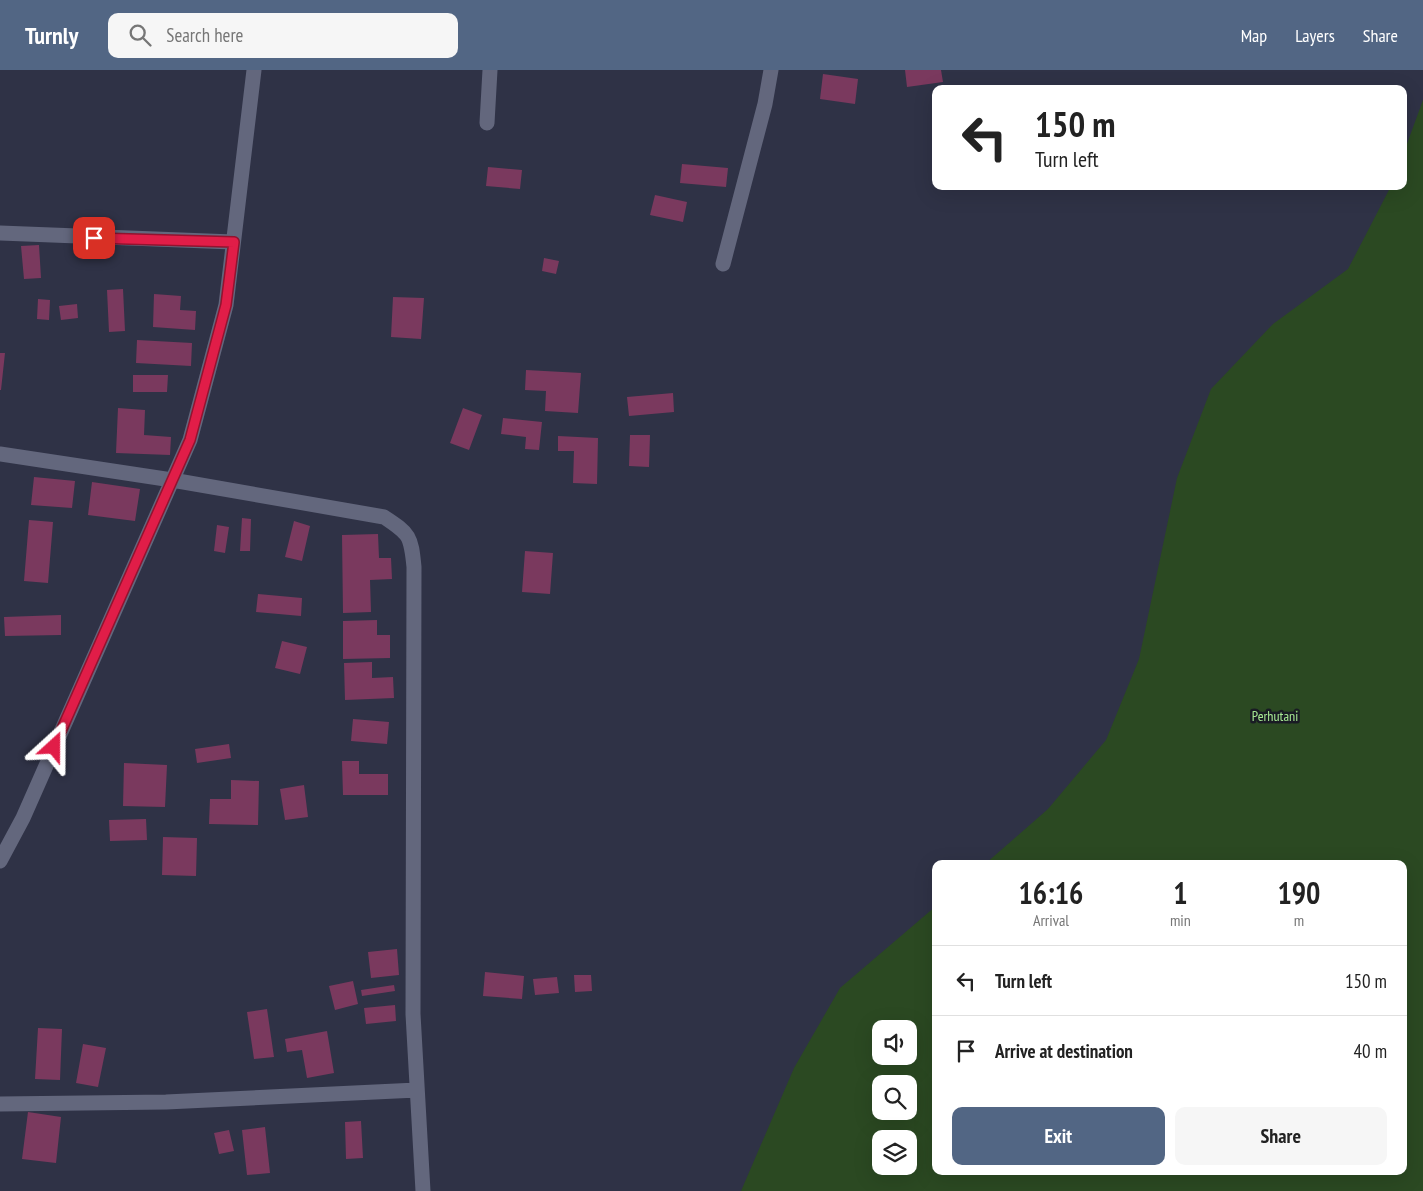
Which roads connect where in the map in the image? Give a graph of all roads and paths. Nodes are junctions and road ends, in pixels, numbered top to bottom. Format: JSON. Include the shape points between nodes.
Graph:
{"nodes":[{"id":1,"x":254,"y":70,"type":"edge"},
{"id":2,"x":490,"y":70,"type":"edge"},
{"id":3,"x":771,"y":70,"type":"edge"},
{"id":4,"x":487,"y":123,"type":"dead end"},
{"id":5,"x":0,"y":233,"type":"edge"},
{"id":6,"x":234,"y":242,"type":"junction"},
{"id":7,"x":723,"y":264,"type":"dead end"},
{"id":8,"x":0,"y":454,"type":"edge"},
{"id":9,"x":172,"y":480,"type":"junction"},
{"id":10,"x":0,"y":861,"type":"edge"},
{"id":11,"x":417,"y":1090,"type":"junction"},
{"id":12,"x":0,"y":1104,"type":"edge"},
{"id":13,"x":423,"y":1191,"type":"edge"}],
"edges":[{"from":1,"to":6,"type":"street"},
{"from":2,"to":4,"type":"street"},
{"from":3,"to":7,"type":"street"},
{"from":5,"to":6,"type":"street"},
{"from":6,"to":9,"type":"street","via":[[226,305],[190,440]]},
{"from":8,"to":9,"type":"street"},
{"from":9,"to":10,"type":"street","via":[[23,818]]},
{"from":9,"to":11,"type":"street","via":[[384,516],[404,530],[412,543],[413,1014]]},
{"from":11,"to":12,"type":"street","via":[[166,1102]]},
{"from":11,"to":13,"type":"street"}]}
